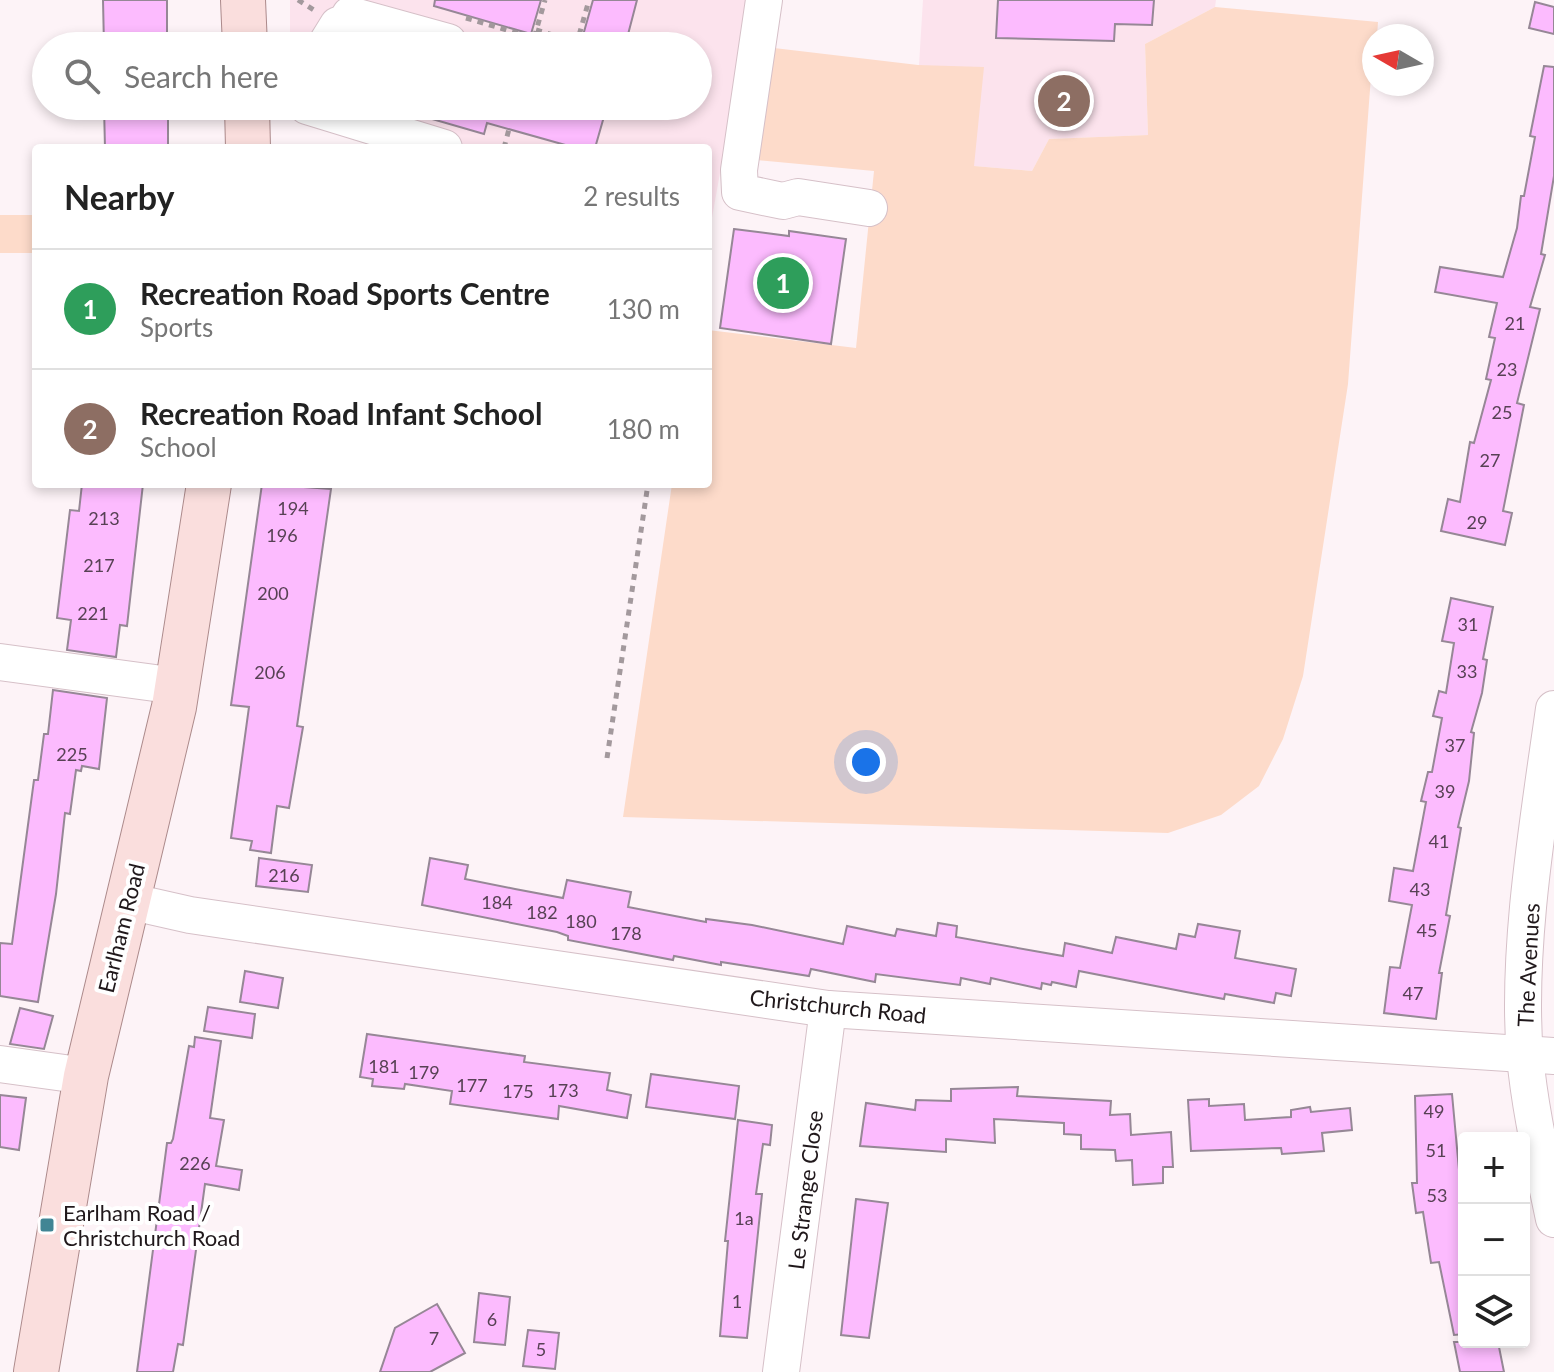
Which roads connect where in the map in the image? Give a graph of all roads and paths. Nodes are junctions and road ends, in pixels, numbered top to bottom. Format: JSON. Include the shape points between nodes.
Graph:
{"nodes":[{"id":1,"x":243,"y":0,"type":"edge"},
{"id":2,"x":545,"y":0,"type":"edge"},
{"id":3,"x":589,"y":0,"type":"edge"},
{"id":4,"x":764,"y":0,"type":"edge"},
{"id":5,"x":338,"y":28,"type":"edge"},
{"id":6,"x":455,"y":30,"type":"joint"},
{"id":7,"x":536,"y":30,"type":"joint"},
{"id":8,"x":244,"y":32,"type":"edge"},
{"id":9,"x":475,"y":32,"type":"edge"},
{"id":10,"x":542,"y":32,"type":"edge"},
{"id":11,"x":580,"y":32,"type":"edge"},
{"id":12,"x":327,"y":120,"type":"edge"},
{"id":13,"x":509,"y":129,"type":"dead end"},
{"id":14,"x":345,"y":133,"type":"edge"},
{"id":15,"x":418,"y":144,"type":"edge"},
{"id":16,"x":505,"y":144,"type":"edge"},
{"id":17,"x":869,"y":208,"type":"dead end"},
{"id":18,"x":208,"y":488,"type":"edge"},
{"id":19,"x":647,"y":488,"type":"edge"},
{"id":20,"x":0,"y":662,"type":"edge"},
{"id":21,"x":177,"y":686,"type":"junction"},
{"id":22,"x":1554,"y":709,"type":"edge"},
{"id":23,"x":607,"y":758,"type":"dead end"},
{"id":24,"x":128,"y":901,"type":"junction"},
{"id":25,"x":828,"y":1009,"type":"junction"},
{"id":26,"x":1540,"y":1056,"type":"edge"},
{"id":27,"x":0,"y":1064,"type":"edge"},
{"id":28,"x":86,"y":1076,"type":"junction"},
{"id":29,"x":1554,"y":1219,"type":"edge"},
{"id":30,"x":36,"y":1372,"type":"edge"},
{"id":31,"x":781,"y":1372,"type":"edge"}],
"edges":[{"from":1,"to":8,"type":"main road"},
{"from":2,"to":7,"type":"path"},
{"from":3,"to":11,"type":"path"},
{"from":4,"to":17,"type":"street","via":[[740,192]]},
{"from":5,"to":6,"type":"street"},
{"from":6,"to":9,"type":"path"},
{"from":7,"to":10,"type":"path"},
{"from":12,"to":14,"type":"street"},
{"from":13,"to":16,"type":"path"},
{"from":14,"to":15,"type":"street"},
{"from":18,"to":21,"type":"main road","name":"Earlham Road"},
{"from":19,"to":23,"type":"path"},
{"from":20,"to":21,"type":"street"},
{"from":21,"to":24,"type":"main road","name":"Earlham Road"},
{"from":22,"to":26,"type":"street","name":"The Avenues","via":[[1525,984]]},
{"from":24,"to":25,"type":"street","name":"Christchurch Road","via":[[190,915]]},
{"from":24,"to":28,"type":"main road","name":"Earlham Road"},
{"from":25,"to":26,"type":"street","name":"Christchurch Road"},
{"from":25,"to":31,"type":"street","name":"Le Strange Close"},
{"from":26,"to":29,"type":"street","name":"The Avenues"},
{"from":27,"to":28,"type":"street"},
{"from":28,"to":30,"type":"main road","name":"Earlham Road"}]}
